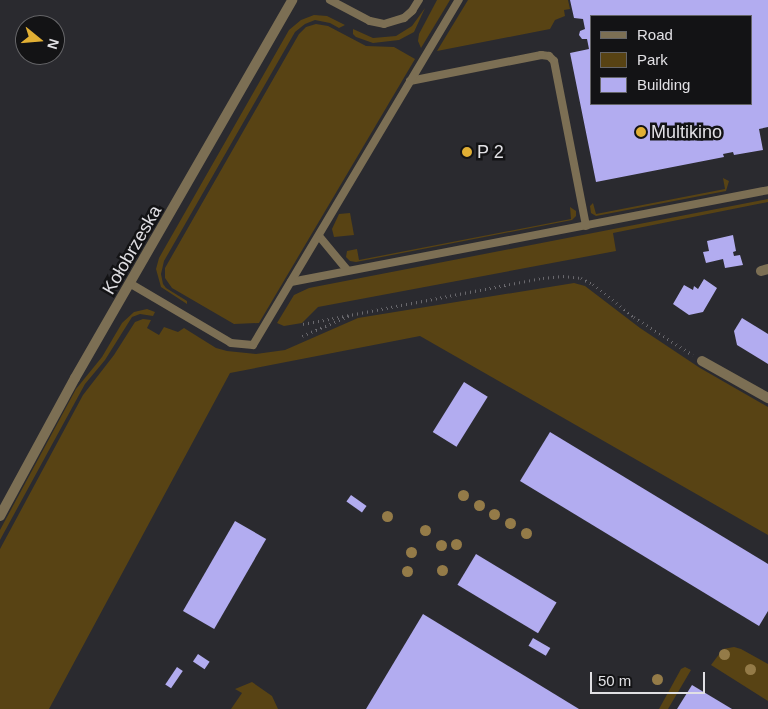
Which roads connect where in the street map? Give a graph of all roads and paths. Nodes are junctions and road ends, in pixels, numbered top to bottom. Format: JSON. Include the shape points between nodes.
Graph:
{"nodes":[{"id":1,"x":292,"y":0,"type":"edge"},
{"id":2,"x":330,"y":0,"type":"edge"},
{"id":3,"x":419,"y":0,"type":"edge"},
{"id":4,"x":459,"y":0,"type":"edge"},
{"id":5,"x":410,"y":81,"type":"junction"},
{"id":6,"x":768,"y":190,"type":"edge"},
{"id":7,"x":586,"y":226,"type":"junction"},
{"id":8,"x":319,"y":236,"type":"junction"},
{"id":9,"x":348,"y":271,"type":"junction"},
{"id":10,"x":291,"y":282,"type":"junction"},
{"id":11,"x":130,"y":284,"type":"junction"},
{"id":12,"x":355,"y":314,"type":"junction"},
{"id":13,"x":303,"y":324,"type":"dead end"},
{"id":14,"x":302,"y":336,"type":"dead end"},
{"id":15,"x":702,"y":361,"type":"joint"},
{"id":16,"x":768,"y":398,"type":"edge"},
{"id":17,"x":0,"y":516,"type":"edge"}],
"edges":[{"from":1,"to":11,"type":"street","name":"Kołobrzeska"},
{"from":2,"to":3,"type":"lane","via":[[370,21],[384,24],[404,18]]},
{"from":4,"to":5,"type":"lane"},
{"from":5,"to":7,"type":"lane","via":[[549,56],[554,61]]},
{"from":5,"to":8,"type":"lane"},
{"from":6,"to":7,"type":"lane"},
{"from":7,"to":9,"type":"lane"},
{"from":8,"to":9,"type":"lane"},
{"from":8,"to":10,"type":"lane"},
{"from":9,"to":10,"type":"lane"},
{"from":10,"to":11,"type":"lane","via":[[253,345],[231,343]]},
{"from":11,"to":17,"type":"street","name":"Kołobrzeska"},
{"from":12,"to":13,"type":"path"},
{"from":12,"to":14,"type":"path"},
{"from":12,"to":15,"type":"path","via":[[543,278],[581,278]]},
{"from":15,"to":16,"type":"street"}]}
